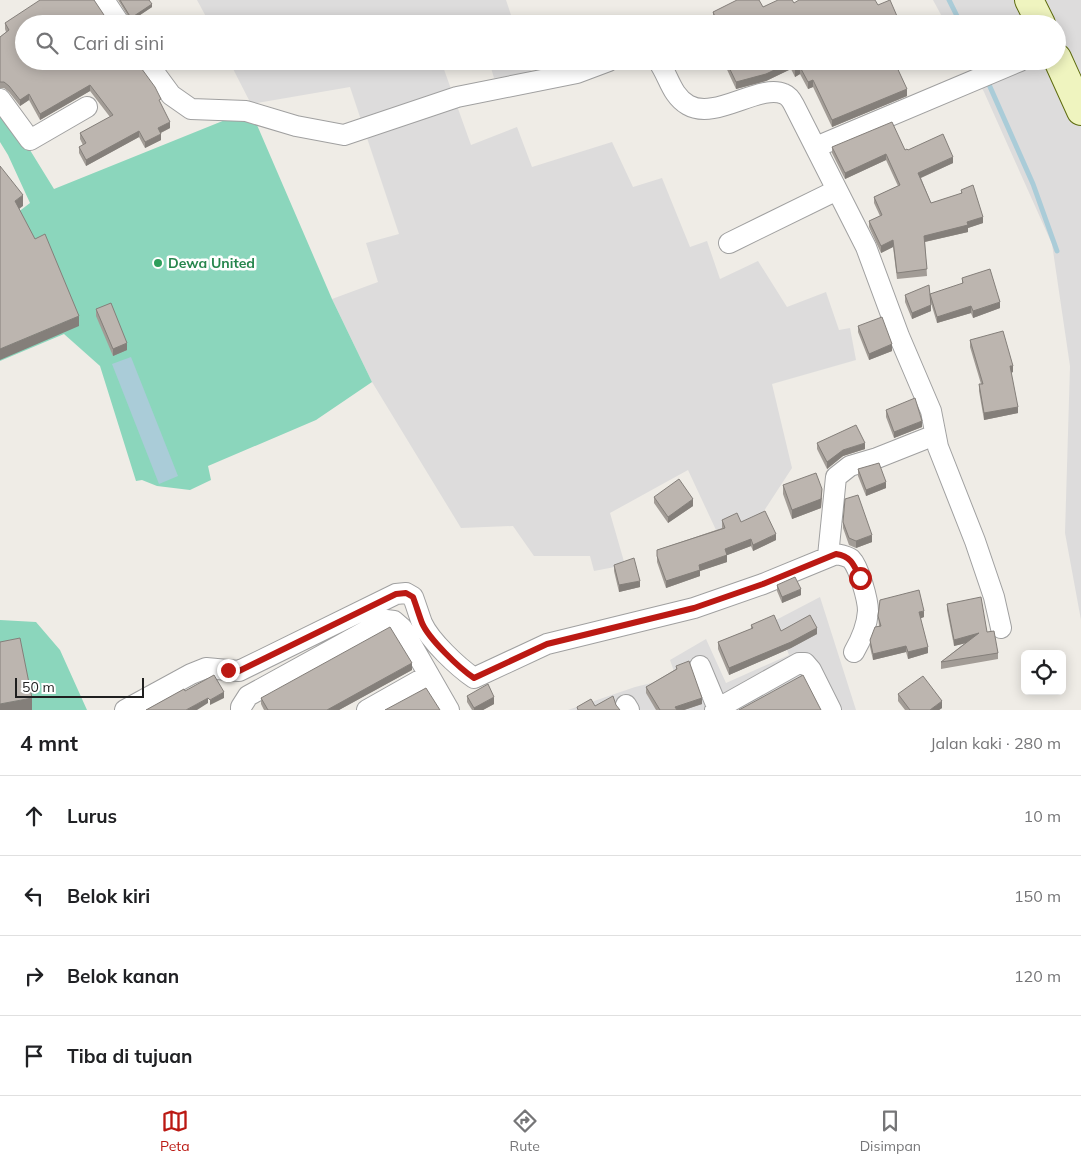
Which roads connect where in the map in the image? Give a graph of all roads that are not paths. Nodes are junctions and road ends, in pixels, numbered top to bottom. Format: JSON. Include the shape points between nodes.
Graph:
{"nodes":[{"id":1,"x":104,"y":0,"type":"edge"},
{"id":2,"x":1029,"y":0,"type":"edge"},
{"id":3,"x":114,"y":15,"type":"edge"},
{"id":4,"x":1036,"y":15,"type":"edge"},
{"id":5,"x":152,"y":70,"type":"edge"},
{"id":6,"x":585,"y":70,"type":"edge"},
{"id":7,"x":663,"y":70,"type":"edge"},
{"id":8,"x":999,"y":70,"type":"edge"},
{"id":9,"x":1062,"y":70,"type":"edge"},
{"id":10,"x":0,"y":99,"type":"edge"},
{"id":11,"x":88,"y":107,"type":"dead end"},
{"id":12,"x":1081,"y":111,"type":"edge"},
{"id":13,"x":816,"y":147,"type":"junction"},
{"id":14,"x":837,"y":190,"type":"junction"},
{"id":15,"x":730,"y":243,"type":"dead end"},
{"id":16,"x":935,"y":435,"type":"junction"},
{"id":17,"x":828,"y":556,"type":"junction"},
{"id":18,"x":1001,"y":628,"type":"dead end"},
{"id":19,"x":854,"y":652,"type":"dead end"},
{"id":20,"x":700,"y":666,"type":"dead end"},
{"id":21,"x":429,"y":675,"type":"junction"},
{"id":22,"x":716,"y":709,"type":"edge"},
{"id":23,"x":125,"y":710,"type":"edge"},
{"id":24,"x":241,"y":710,"type":"edge"},
{"id":25,"x":367,"y":710,"type":"edge"},
{"id":26,"x":449,"y":710,"type":"edge"},
{"id":27,"x":831,"y":710,"type":"edge"}],
"edges":[{"from":1,"to":3,"type":"street"},
{"from":2,"to":4,"type":"main road"},
{"from":5,"to":6,"type":"street","via":[[170,95],[190,109],[246,111],[296,126],[344,135],[457,97]]},
{"from":7,"to":13,"type":"street","via":[[676,95],[697,109],[711,109],[769,92],[784,93]]},
{"from":8,"to":13,"type":"street"},
{"from":9,"to":12,"type":"main road"},
{"from":10,"to":11,"type":"street","via":[[30,140]]},
{"from":13,"to":14,"type":"street"},
{"from":14,"to":15,"type":"street"},
{"from":14,"to":16,"type":"street","via":[[866,247],[931,411]]},
{"from":16,"to":17,"type":"street","via":[[850,466],[836,477]]},
{"from":16,"to":18,"type":"street","via":[[975,540]]},
{"from":17,"to":19,"type":"street","via":[[836,554],[851,559],[864,590],[868,610]]},
{"from":17,"to":23,"type":"street","via":[[763,584],[694,608],[547,644],[474,678],[431,636],[422,624],[413,597],[406,593],[396,594],[239,671],[206,668]]},
{"from":20,"to":22,"type":"street"},
{"from":21,"to":24,"type":"street","via":[[402,628],[394,621],[386,620],[248,696]]},
{"from":21,"to":25,"type":"street"},
{"from":21,"to":26,"type":"street"},
{"from":22,"to":27,"type":"street","via":[[799,663],[805,663]]}]}
